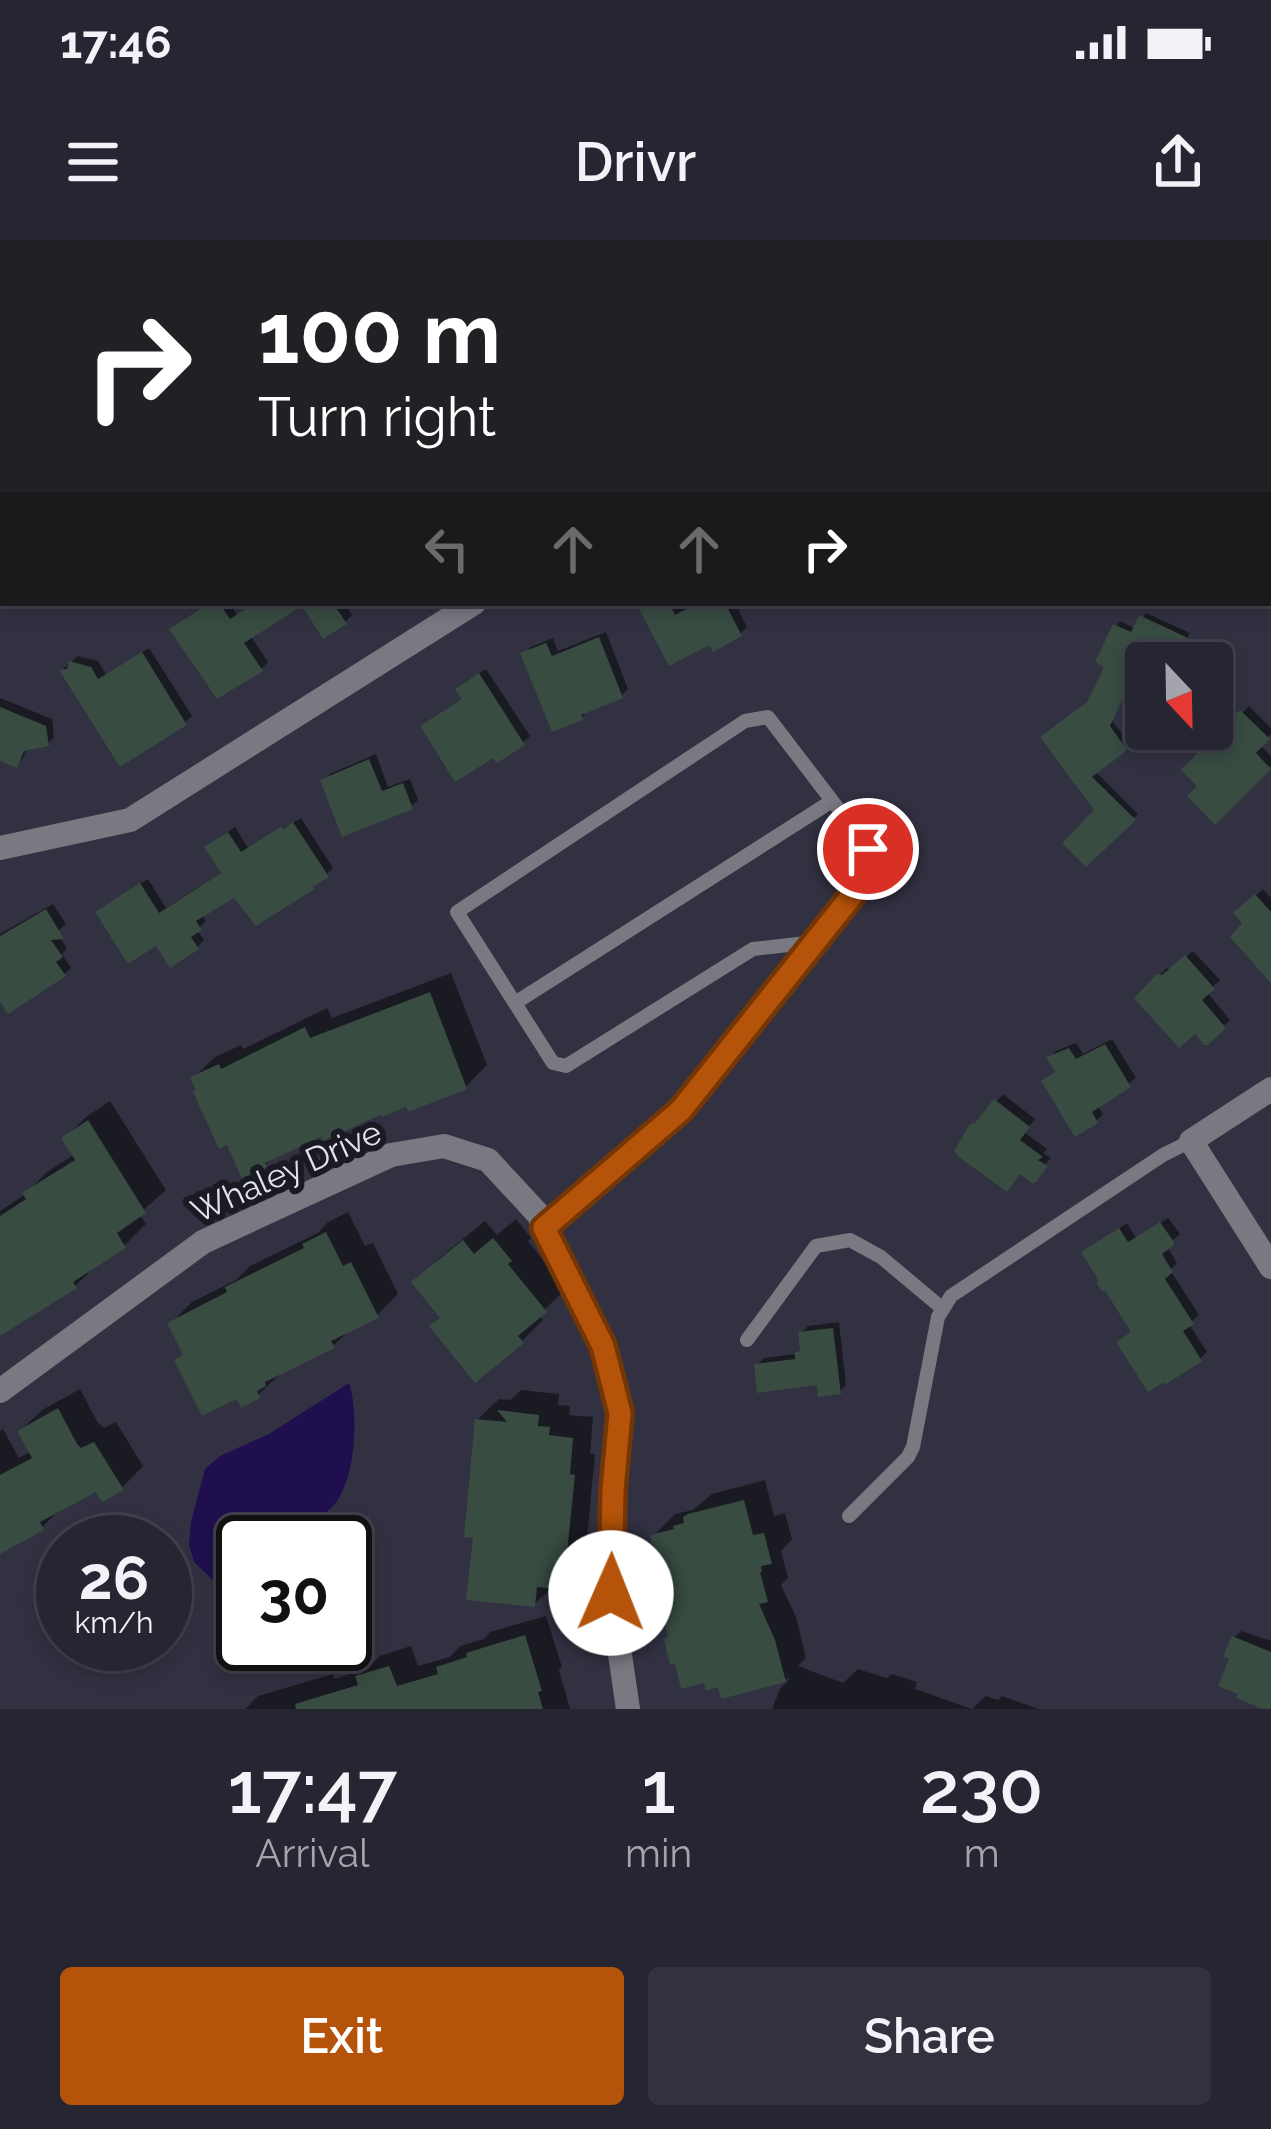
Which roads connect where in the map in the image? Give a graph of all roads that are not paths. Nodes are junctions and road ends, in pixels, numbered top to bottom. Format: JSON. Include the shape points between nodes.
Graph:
{"nodes":[{"id":1,"x":469,"y":606,"type":"edge"},
{"id":2,"x":832,"y":801,"type":"junction"},
{"id":3,"x":0,"y":848,"type":"edge"},
{"id":4,"x":815,"y":942,"type":"junction"},
{"id":5,"x":515,"y":1003,"type":"junction"},
{"id":6,"x":1271,"y":1089,"type":"edge"},
{"id":7,"x":1191,"y":1141,"type":"junction"},
{"id":8,"x":544,"y":1228,"type":"junction"},
{"id":9,"x":1271,"y":1268,"type":"edge"},
{"id":10,"x":943,"y":1309,"type":"junction"},
{"id":11,"x":747,"y":1340,"type":"dead end"},
{"id":12,"x":0,"y":1391,"type":"edge"},
{"id":13,"x":849,"y":1516,"type":"dead end"},
{"id":14,"x":628,"y":1709,"type":"edge"}],
"edges":[{"from":1,"to":3,"type":"street","via":[[130,820]]},
{"from":2,"to":4,"type":"lane","via":[[868,849],[869,874]]},
{"from":2,"to":5,"type":"lane"},
{"from":2,"to":5,"type":"lane","via":[[768,717],[745,721],[457,912]]},
{"from":4,"to":5,"type":"lane","via":[[753,949],[566,1066],[553,1063]]},
{"from":4,"to":8,"type":"lane","via":[[681,1110]]},
{"from":6,"to":7,"type":"street"},
{"from":7,"to":9,"type":"street"},
{"from":7,"to":10,"type":"lane","via":[[951,1296]]},
{"from":8,"to":12,"type":"street","name":"Whaley Drive","via":[[488,1160],[444,1145],[391,1155],[203,1242]]},
{"from":8,"to":14,"type":"street","name":"Whaley Drive","via":[[603,1346],[620,1413],[611,1593]]},
{"from":10,"to":11,"type":"lane","via":[[850,1240],[816,1246]]},
{"from":10,"to":13,"type":"lane","via":[[913,1447]]}]}
